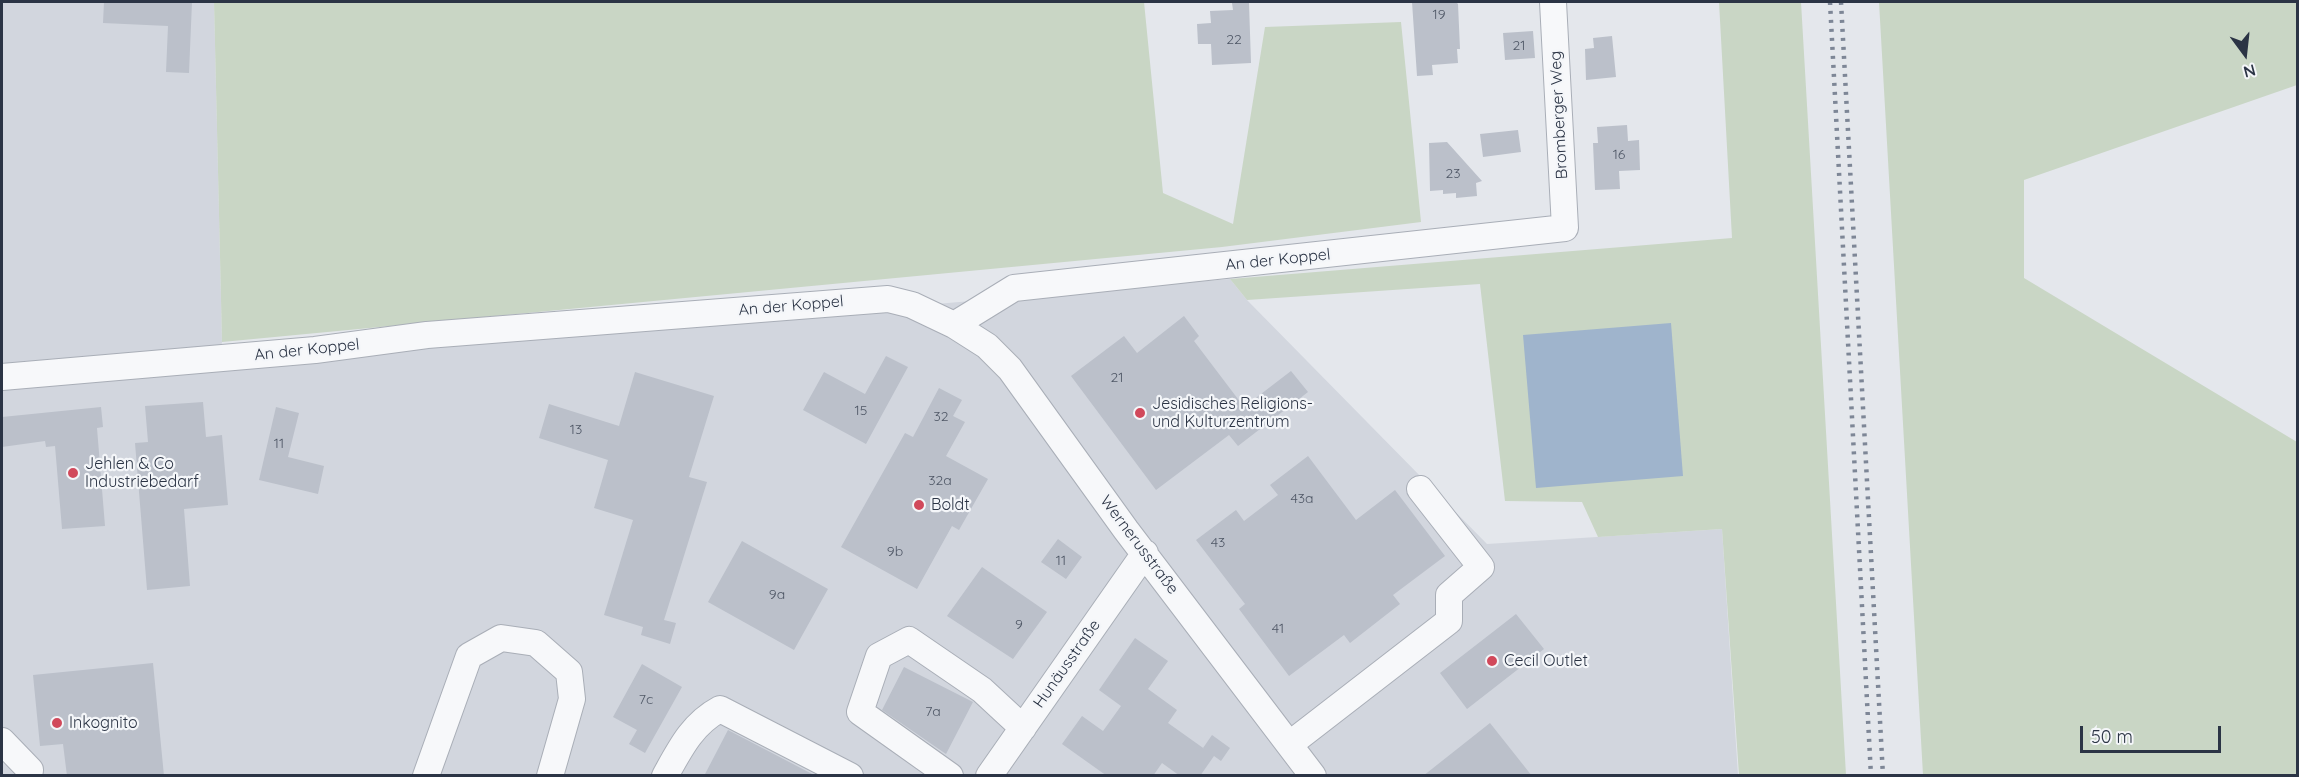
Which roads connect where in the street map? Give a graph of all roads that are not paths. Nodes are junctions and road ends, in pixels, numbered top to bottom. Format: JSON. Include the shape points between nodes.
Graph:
{"nodes":[{"id":1,"x":1553,"y":2,"type":"edge"},
{"id":2,"x":1565,"y":228,"type":"joint"},
{"id":3,"x":954,"y":325,"type":"junction"},
{"id":4,"x":2,"y":377,"type":"edge"},
{"id":5,"x":1420,"y":489,"type":"dead end"},
{"id":6,"x":1145,"y":553,"type":"junction"},
{"id":7,"x":1023,"y":728,"type":"junction"},
{"id":8,"x":2,"y":741,"type":"edge"},
{"id":9,"x":1290,"y":744,"type":"junction"},
{"id":10,"x":29,"y":776,"type":"edge"},
{"id":11,"x":426,"y":776,"type":"edge"},
{"id":12,"x":550,"y":776,"type":"edge"},
{"id":13,"x":665,"y":776,"type":"edge"},
{"id":14,"x":850,"y":776,"type":"edge"},
{"id":15,"x":950,"y":776,"type":"edge"},
{"id":16,"x":989,"y":776,"type":"edge"},
{"id":17,"x":1313,"y":776,"type":"edge"}],
"edges":[{"from":1,"to":2,"type":"street","name":"Bromberger Weg"},
{"from":2,"to":3,"type":"street","name":"An der Koppel","via":[[1014,288]]},
{"from":3,"to":4,"type":"street","name":"An der Koppel","via":[[912,305],[888,299],[427,335],[315,350]]},
{"from":3,"to":6,"type":"street","name":"Wernerusstraße","via":[[987,346],[1010,369]]},
{"from":5,"to":9,"type":"street","via":[[1481,567],[1449,596],[1449,621]]},
{"from":6,"to":7,"type":"street","name":"Hunäusstraße"},
{"from":6,"to":9,"type":"street","name":"Wernerusstraße"},
{"from":7,"to":15,"type":"street","via":[[982,690],[909,640],[879,656],[860,712]]},
{"from":7,"to":16,"type":"street","name":"Hunäusstraße"},
{"from":8,"to":10,"type":"street","via":[[30,770]]},
{"from":9,"to":17,"type":"street","name":"Wernerusstraße"},
{"from":11,"to":12,"type":"street","via":[[469,656],[501,638],[536,643],[568,672],[572,699]]},
{"from":13,"to":14,"type":"street","via":[[687,736],[720,709]]}]}
